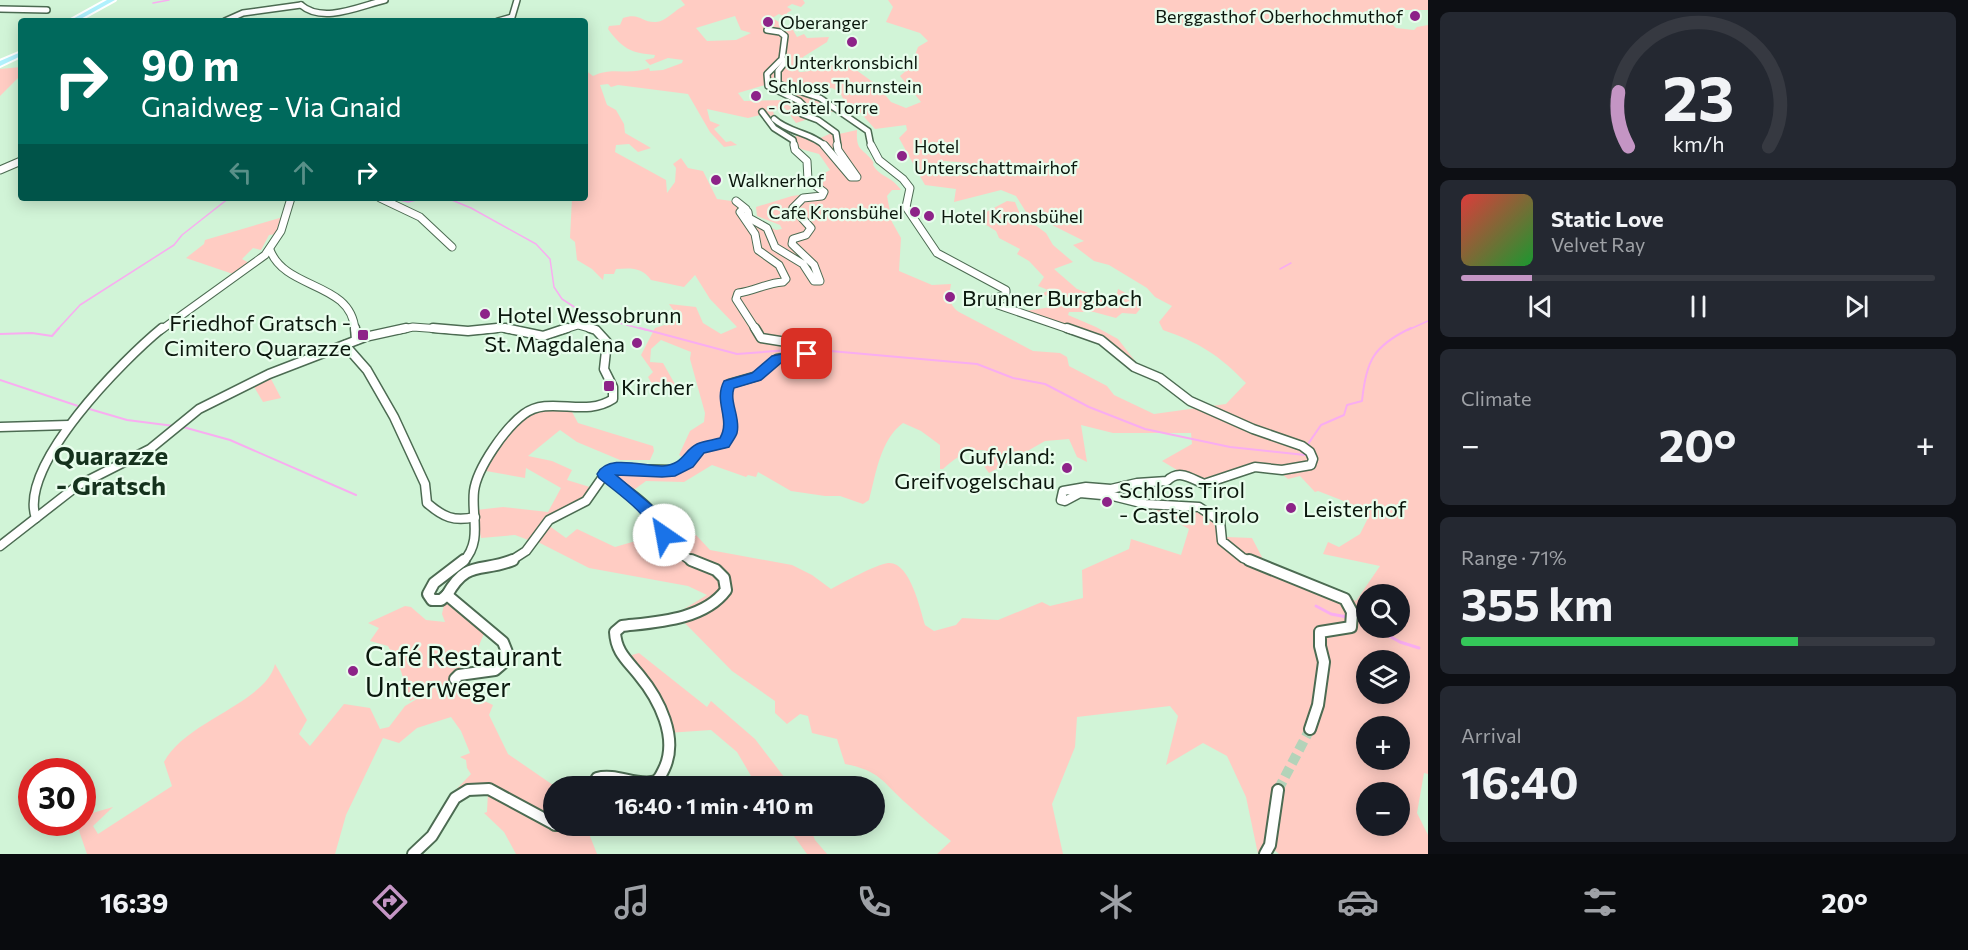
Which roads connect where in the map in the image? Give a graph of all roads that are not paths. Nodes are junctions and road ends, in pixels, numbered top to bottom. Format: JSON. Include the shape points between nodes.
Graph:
{"nodes":[{"id":1,"x":112,"y":0,"type":"edge"},
{"id":2,"x":385,"y":0,"type":"edge"},
{"id":3,"x":517,"y":0,"type":"edge"},
{"id":4,"x":300,"y":2,"type":"edge"},
{"id":5,"x":0,"y":9,"type":"edge"},
{"id":6,"x":47,"y":10,"type":"dead end"},
{"id":7,"x":78,"y":18,"type":"edge"},
{"id":8,"x":229,"y":18,"type":"edge"},
{"id":9,"x":315,"y":18,"type":"edge"},
{"id":10,"x":508,"y":18,"type":"edge"},
{"id":11,"x":766,"y":30,"type":"dead end"},
{"id":12,"x":18,"y":55,"type":"edge"},
{"id":13,"x":782,"y":59,"type":"junction"},
{"id":14,"x":0,"y":64,"type":"edge"},
{"id":15,"x":18,"y":162,"type":"edge"},
{"id":16,"x":0,"y":170,"type":"edge"},
{"id":17,"x":290,"y":201,"type":"edge"},
{"id":18,"x":389,"y":201,"type":"edge"},
{"id":19,"x":736,"y":201,"type":"dead end"},
{"id":20,"x":746,"y":209,"type":"junction"},
{"id":21,"x":452,"y":247,"type":"dead end"},
{"id":22,"x":270,"y":250,"type":"junction"},
{"id":23,"x":356,"y":340,"type":"junction"},
{"id":24,"x":345,"y":345,"type":"junction"},
{"id":25,"x":69,"y":425,"type":"junction"},
{"id":26,"x":0,"y":427,"type":"edge"},
{"id":27,"x":604,"y":474,"type":"junction"},
{"id":28,"x":475,"y":517,"type":"junction"},
{"id":29,"x":36,"y":518,"type":"junction"},
{"id":30,"x":0,"y":546,"type":"edge"},
{"id":31,"x":447,"y":596,"type":"junction"},
{"id":32,"x":455,"y":679,"type":"dead end"},
{"id":33,"x":1310,"y":729,"type":"tunnel mouth"},
{"id":34,"x":661,"y":776,"type":"edge"},
{"id":35,"x":1278,"y":789,"type":"tunnel mouth"},
{"id":36,"x":543,"y":819,"type":"edge"},
{"id":37,"x":413,"y":854,"type":"edge"},
{"id":38,"x":1265,"y":854,"type":"edge"}],
"edges":[{"from":1,"to":7,"type":"main road"},
{"from":2,"to":4,"type":"street","via":[[323,15],[308,10]]},
{"from":3,"to":10,"type":"street"},
{"from":4,"to":8,"type":"street"},
{"from":4,"to":9,"type":"street","via":[[300,8]]},
{"from":5,"to":6,"type":"street"},
{"from":11,"to":13,"type":"street","via":[[785,36]]},
{"from":12,"to":14,"type":"main road"},
{"from":13,"to":20,"type":"street","via":[[767,74],[768,86],[796,99],[802,104],[802,114],[836,133],[838,150],[857,177],[851,177],[818,140],[781,126],[769,113],[762,112],[774,128],[793,140],[795,150],[807,161],[808,180],[824,192],[793,205],[811,228],[806,235],[793,239],[792,244],[815,267],[820,281],[814,281],[802,264],[775,247],[769,231],[749,218]]},
{"from":13,"to":33,"type":"street","via":[[786,61],[777,77],[780,86],[820,98],[868,131],[867,141],[880,162],[910,188],[906,207],[937,253],[1006,294],[995,298],[996,303],[1101,340],[1134,367],[1160,378],[1190,401],[1310,452],[1314,459],[1311,465],[1282,470],[1255,467],[1204,484],[1181,474],[1111,489],[1068,489],[1060,500],[1080,493],[1145,504],[1199,507],[1220,522],[1222,541],[1243,558],[1337,595],[1350,605],[1351,627],[1320,632],[1324,662]]},
{"from":15,"to":16,"type":"street"},
{"from":17,"to":22,"type":"street","via":[[287,217]]},
{"from":18,"to":21,"type":"street","via":[[409,208],[434,226]]},
{"from":19,"to":20,"type":"street"},
{"from":20,"to":27,"type":"street","via":[[740,212],[755,234],[758,250],[779,265],[786,279],[756,291],[738,293],[738,306],[761,338],[800,344],[807,350],[804,355],[777,359],[757,376],[729,384],[725,394],[730,433],[724,443],[700,448],[688,463],[675,470],[620,468]]},
{"from":22,"to":23,"type":"street","via":[[281,270],[338,298],[353,314]]},
{"from":22,"to":25,"type":"street","via":[[132,352]]},
{"from":23,"to":24,"type":"street"},
{"from":23,"to":28,"type":"street","via":[[412,327],[468,331],[503,328],[543,336],[578,325],[596,330],[607,342],[604,369],[613,387],[613,399],[601,406],[545,407],[524,414],[477,478]]},
{"from":24,"to":28,"type":"street","via":[[367,370],[394,417],[425,484],[427,503],[447,520]]},
{"from":24,"to":29,"type":"street","via":[[269,374],[199,409],[150,449],[77,486]]},
{"from":25,"to":26,"type":"street"},
{"from":25,"to":29,"type":"street","via":[[35,494],[32,511]]},
{"from":27,"to":31,"type":"street","via":[[590,497],[546,523],[532,546],[517,558],[470,569],[454,580]]},
{"from":27,"to":34,"type":"street","via":[[657,519],[664,535],[686,559],[718,571],[725,580],[717,600],[693,614],[621,626],[615,632],[617,651],[658,704],[669,737],[669,759]]},
{"from":28,"to":31,"type":"street","via":[[470,554],[430,587],[428,594],[432,600]]},
{"from":29,"to":30,"type":"street"},
{"from":31,"to":32,"type":"street","via":[[508,650],[508,657],[493,672],[459,675]]},
{"from":35,"to":38,"type":"street","via":[[1270,845]]},
{"from":36,"to":37,"type":"street","via":[[489,789],[468,790],[455,798],[439,827]]}]}
